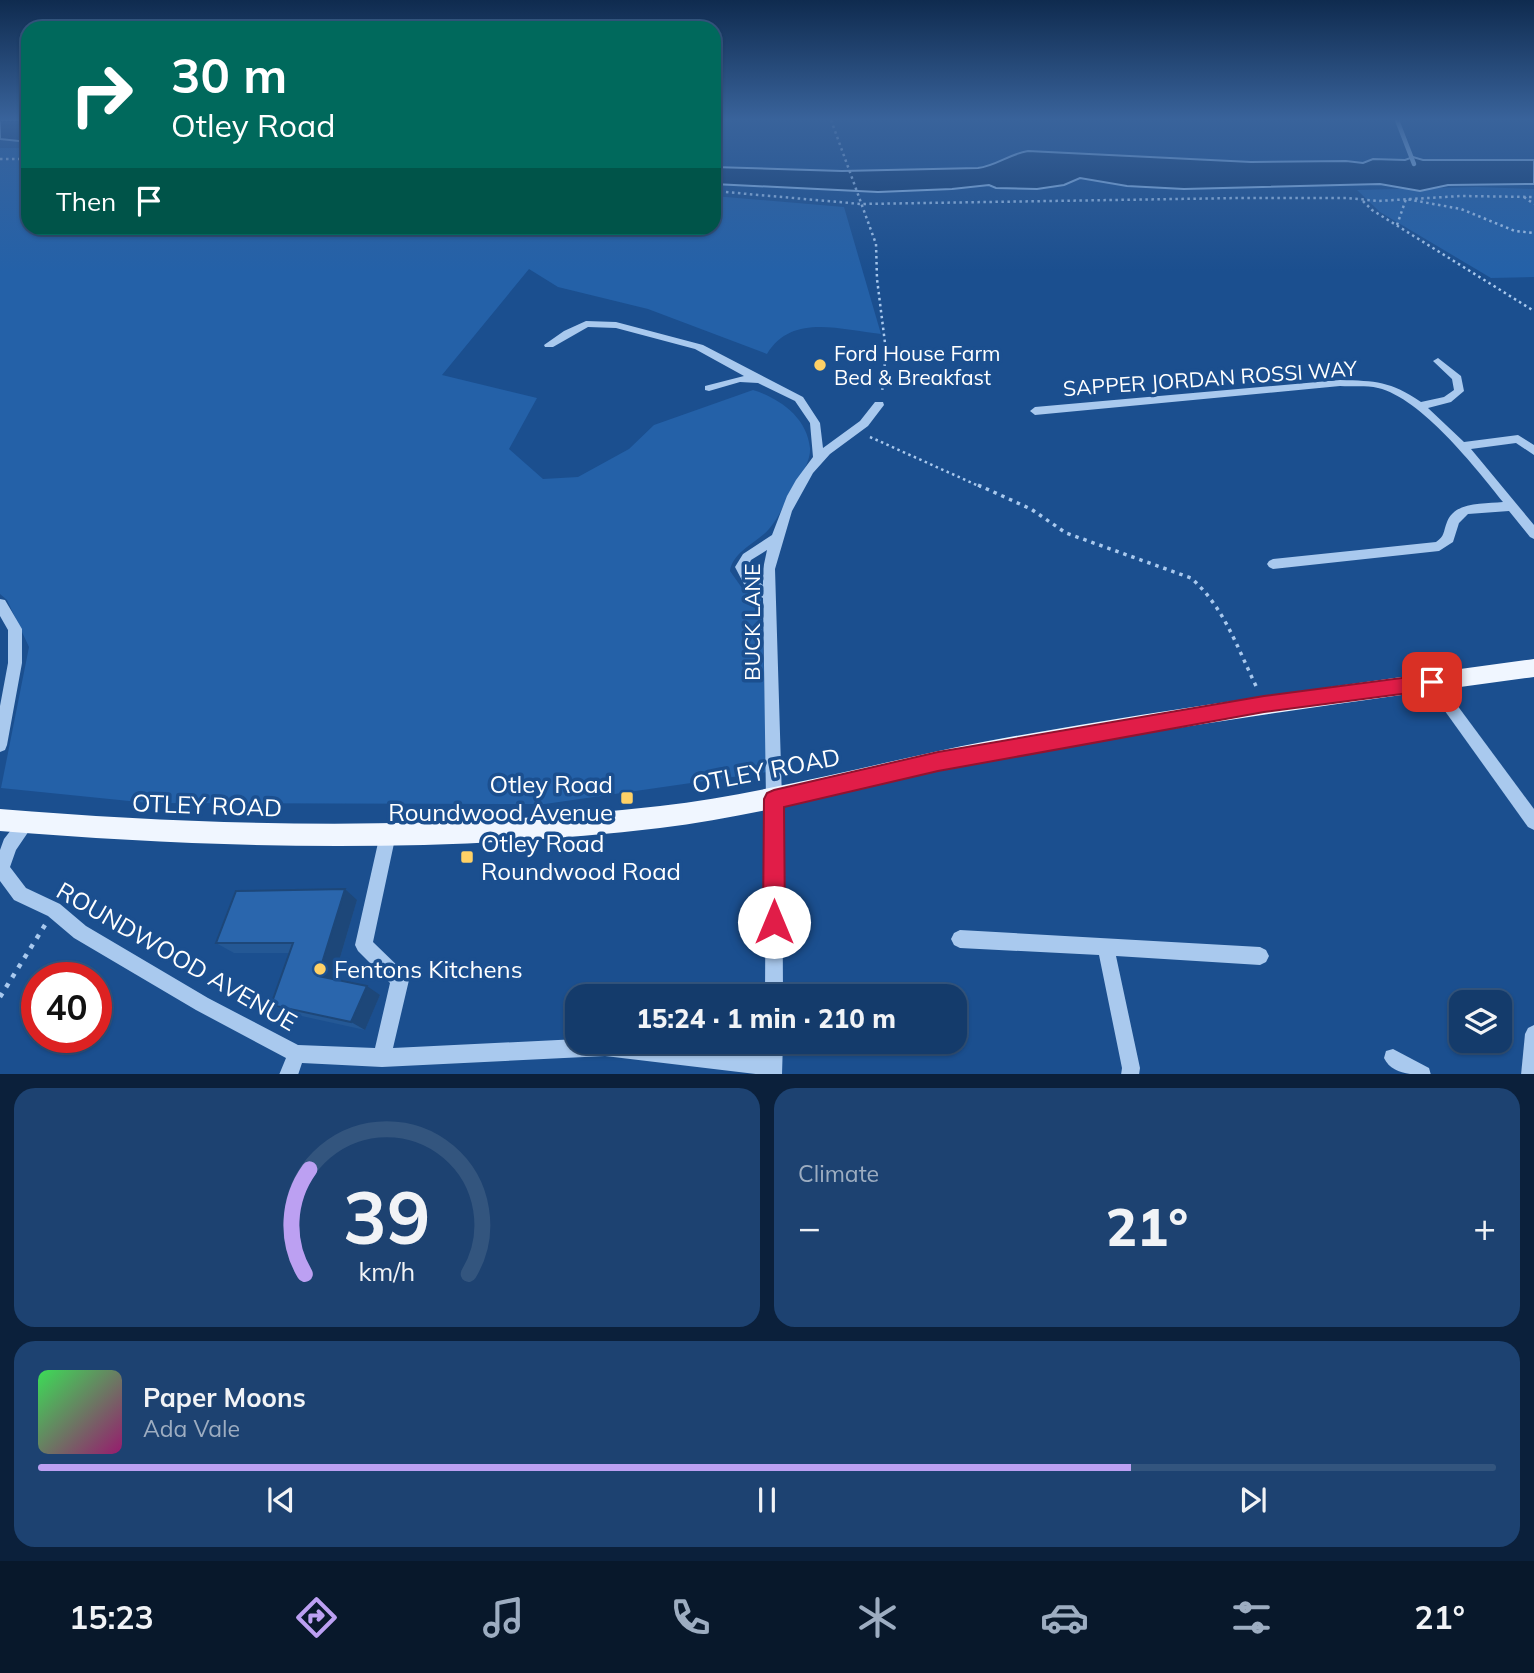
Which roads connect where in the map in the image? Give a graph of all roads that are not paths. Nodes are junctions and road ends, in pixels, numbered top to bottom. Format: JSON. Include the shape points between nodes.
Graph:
{"nodes":[{"id":1,"x":549,"y":345,"type":"dead end"},
{"id":2,"x":1438,"y":361,"type":"dead end"},
{"id":3,"x":760,"y":380,"type":"junction"},
{"id":4,"x":709,"y":388,"type":"dead end"},
{"id":5,"x":879,"y":405,"type":"road end"},
{"id":6,"x":1420,"y":407,"type":"junction"},
{"id":7,"x":1035,"y":411,"type":"dead end"},
{"id":8,"x":1534,"y":438,"type":"edge"},
{"id":9,"x":1518,"y":439,"type":"junction"},
{"id":10,"x":1460,"y":446,"type":"junction"},
{"id":11,"x":1534,"y":451,"type":"edge"},
{"id":12,"x":819,"y":458,"type":"junction"},
{"id":13,"x":1512,"y":506,"type":"junction"},
{"id":14,"x":1534,"y":534,"type":"edge"},
{"id":15,"x":775,"y":539,"type":"junction"},
{"id":16,"x":1273,"y":564,"type":"dead end"},
{"id":17,"x":769,"y":595,"type":"junction"},
{"id":18,"x":0,"y":604,"type":"edge"},
{"id":19,"x":1534,"y":668,"type":"edge"},
{"id":20,"x":1432,"y":682,"type":"junction"},
{"id":21,"x":0,"y":745,"type":"edge"},
{"id":22,"x":774,"y":799,"type":"junction"},
{"id":23,"x":0,"y":820,"type":"edge"},
{"id":24,"x":27,"y":822,"type":"junction"},
{"id":25,"x":1534,"y":822,"type":"edge"},
{"id":26,"x":388,"y":834,"type":"junction"},
{"id":27,"x":54,"y":910,"type":"joint"},
{"id":28,"x":960,"y":939,"type":"dead end"},
{"id":29,"x":1106,"y":948,"type":"junction"},
{"id":30,"x":1260,"y":956,"type":"dead end"},
{"id":31,"x":774,"y":984,"type":"edge"},
{"id":32,"x":1534,"y":1034,"type":"edge"},
{"id":33,"x":297,"y":1054,"type":"junction"},
{"id":34,"x":382,"y":1058,"type":"junction"},
{"id":35,"x":1393,"y":1058,"type":"dead end"},
{"id":36,"x":774,"y":1070,"type":"edge"},
{"id":37,"x":288,"y":1074,"type":"edge"},
{"id":38,"x":1129,"y":1074,"type":"edge"},
{"id":39,"x":1422,"y":1074,"type":"edge"},
{"id":40,"x":1530,"y":1074,"type":"edge"}],
"edges":[{"from":1,"to":3,"type":"street","via":[[586,324],[616,325],[699,347]]},
{"from":2,"to":6,"type":"street","via":[[1457,378],[1460,391],[1447,400]]},
{"from":3,"to":4,"type":"street","via":[[740,379]]},
{"from":3,"to":12,"type":"street","via":[[799,399],[809,411]]},
{"from":5,"to":12,"type":"street","name":"BUCK LANE","via":[[858,432]]},
{"from":6,"to":7,"type":"street","name":"SAPPER JORDAN ROSSI WAY","via":[[1382,385],[1340,383]]},
{"from":6,"to":10,"type":"street","name":"SAPPER JORDAN ROSSI WAY"},
{"from":8,"to":9,"type":"street"},
{"from":9,"to":10,"type":"street"},
{"from":9,"to":11,"type":"street"},
{"from":10,"to":13,"type":"street","name":"SAPPER JORDAN ROSSI WAY"},
{"from":12,"to":15,"type":"street","name":"BUCK LANE","via":[[787,507]]},
{"from":13,"to":14,"type":"street","name":"SAPPER JORDAN ROSSI WAY"},
{"from":13,"to":16,"type":"street","via":[[1465,510],[1453,521],[1449,539],[1438,546]]},
{"from":15,"to":17,"type":"street","name":"BUCK LANE"},
{"from":15,"to":17,"type":"street","via":[[741,566],[751,584]]},
{"from":17,"to":22,"type":"street","name":"BUCK LANE"},
{"from":18,"to":21,"type":"street","via":[[15,629],[15,663]]},
{"from":19,"to":20,"type":"main road","name":"OTLEY ROAD"},
{"from":20,"to":22,"type":"main road","name":"OTLEY ROAD","via":[[1264,704],[911,766]]},
{"from":20,"to":25,"type":"street"},
{"from":22,"to":26,"type":"main road","name":"OTLEY ROAD","via":[[624,821]]},
{"from":22,"to":31,"type":"street","name":"BUCK LANE"},
{"from":23,"to":24,"type":"main road","name":"OTLEY ROAD"},
{"from":24,"to":26,"type":"main road","name":"OTLEY ROAD","via":[[139,830]]},
{"from":24,"to":27,"type":"street","name":"ROUNDWOOD AVENUE","via":[[10,845],[1,869],[20,894]]},
{"from":26,"to":34,"type":"street","via":[[364,945],[400,980]]},
{"from":27,"to":33,"type":"street","name":"ROUNDWOOD AVENUE","via":[[80,932]]},
{"from":28,"to":29,"type":"street"},
{"from":29,"to":30,"type":"street"},
{"from":29,"to":38,"type":"street"},
{"from":32,"to":40,"type":"street"},
{"from":33,"to":34,"type":"street","name":"ROUNDWOOD AVENUE"},
{"from":33,"to":37,"type":"street"},
{"from":34,"to":36,"type":"street","name":"ROUNDWOOD AVENUE","via":[[605,1047]]},
{"from":35,"to":39,"type":"street"}]}
